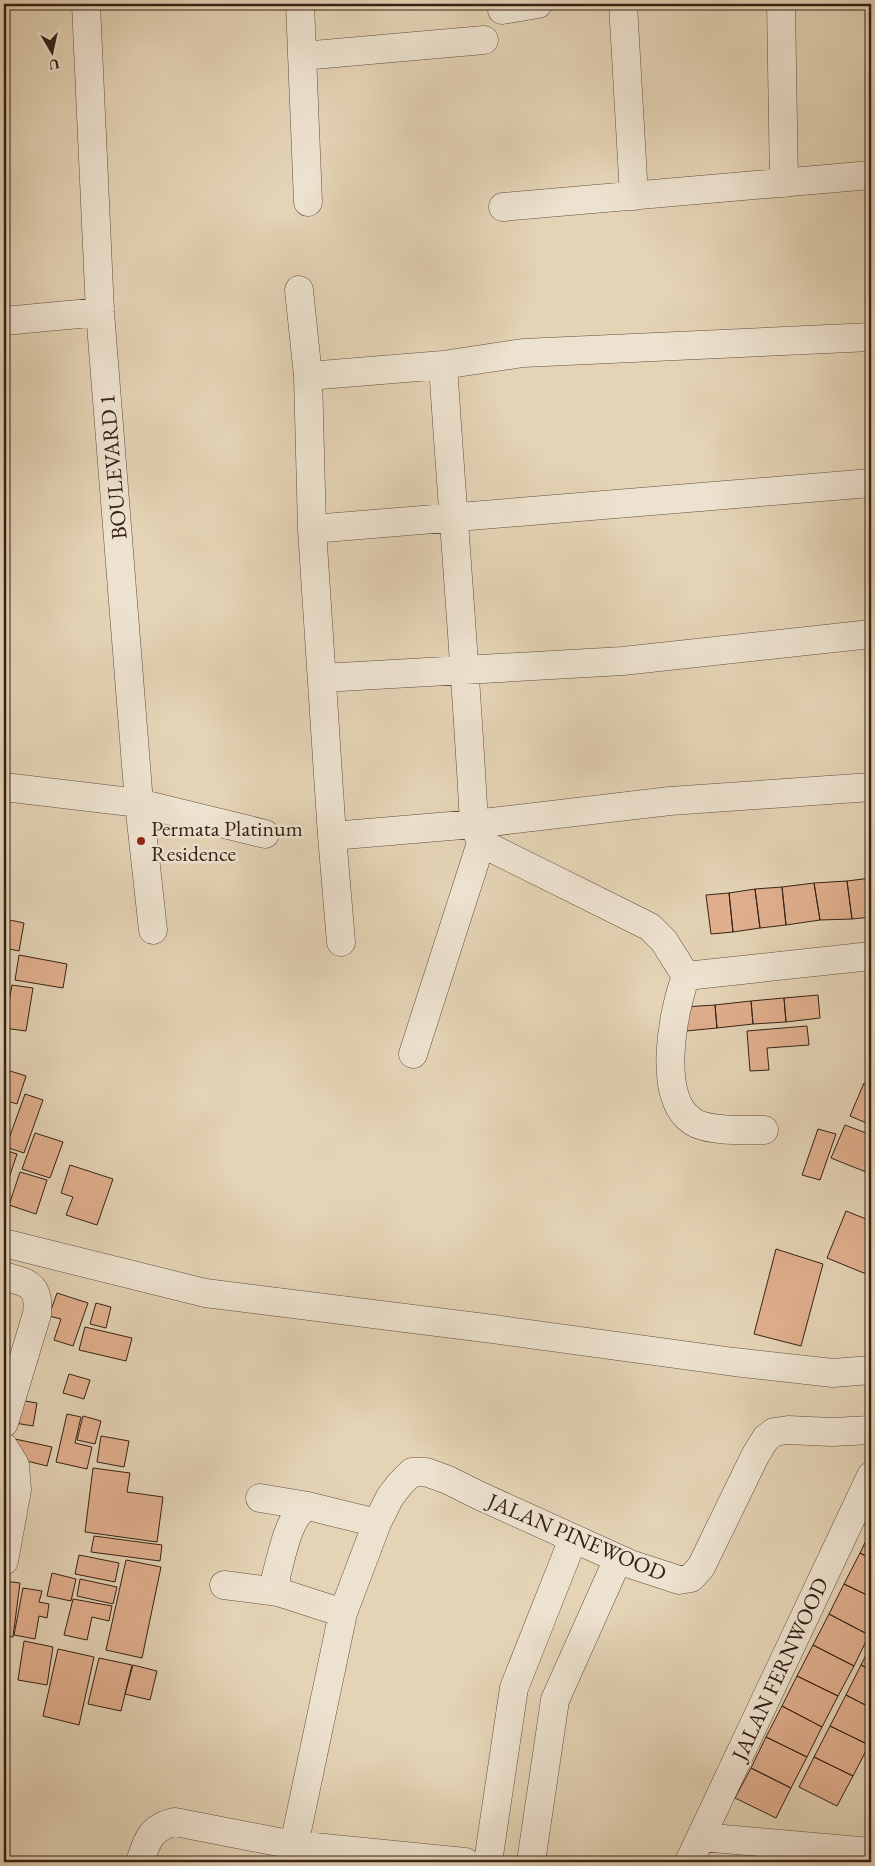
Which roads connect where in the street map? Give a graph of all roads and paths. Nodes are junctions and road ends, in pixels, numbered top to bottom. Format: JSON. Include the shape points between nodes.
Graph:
{"nodes":[{"id":1,"x":86,"y":4,"type":"edge"},
{"id":2,"x":300,"y":4,"type":"edge"},
{"id":3,"x":538,"y":4,"type":"edge"},
{"id":4,"x":623,"y":4,"type":"edge"},
{"id":5,"x":781,"y":4,"type":"edge"},
{"id":6,"x":502,"y":10,"type":"dead end"},
{"id":7,"x":484,"y":40,"type":"dead end"},
{"id":8,"x":302,"y":56,"type":"junction"},
{"id":9,"x":871,"y":175,"type":"edge"},
{"id":10,"x":784,"y":183,"type":"junction"},
{"id":11,"x":634,"y":196,"type":"junction"},
{"id":12,"x":308,"y":202,"type":"dead end"},
{"id":13,"x":503,"y":207,"type":"dead end"},
{"id":14,"x":299,"y":290,"type":"dead end"},
{"id":15,"x":100,"y":312,"type":"junction"},
{"id":16,"x":4,"y":321,"type":"edge"},
{"id":17,"x":871,"y":337,"type":"edge"},
{"id":18,"x":443,"y":365,"type":"junction"},
{"id":19,"x":308,"y":376,"type":"junction"},
{"id":20,"x":871,"y":483,"type":"edge"},
{"id":21,"x":453,"y":519,"type":"junction"},
{"id":22,"x":312,"y":529,"type":"junction"},
{"id":23,"x":871,"y":634,"type":"edge"},
{"id":24,"x":466,"y":671,"type":"junction"},
{"id":25,"x":322,"y":678,"type":"junction"},
{"id":26,"x":4,"y":787,"type":"edge"},
{"id":27,"x":871,"y":787,"type":"edge"},
{"id":28,"x":140,"y":803,"type":"junction"},
{"id":29,"x":265,"y":834,"type":"dead end"},
{"id":30,"x":477,"y":834,"type":"junction"},
{"id":31,"x":332,"y":836,"type":"junction"},
{"id":32,"x":153,"y":930,"type":"dead end"},
{"id":33,"x":341,"y":942,"type":"dead end"},
{"id":34,"x":871,"y":956,"type":"edge"},
{"id":35,"x":686,"y":976,"type":"junction"},
{"id":36,"x":413,"y":1054,"type":"dead end"},
{"id":37,"x":764,"y":1130,"type":"dead end"},
{"id":38,"x":4,"y":1243,"type":"edge"},
{"id":39,"x":4,"y":1276,"type":"edge"},
{"id":40,"x":871,"y":1370,"type":"edge"},
{"id":41,"x":4,"y":1423,"type":"edge"},
{"id":42,"x":871,"y":1430,"type":"edge"},
{"id":43,"x":4,"y":1447,"type":"edge"},
{"id":44,"x":871,"y":1476,"type":"edge"},
{"id":45,"x":260,"y":1498,"type":"dead end"},
{"id":46,"x":308,"y":1506,"type":"junction"},
{"id":47,"x":377,"y":1523,"type":"junction"},
{"id":48,"x":573,"y":1539,"type":"junction"},
{"id":49,"x":618,"y":1559,"type":"junction"},
{"id":50,"x":4,"y":1561,"type":"edge"},
{"id":51,"x":224,"y":1585,"type":"dead end"},
{"id":52,"x":278,"y":1592,"type":"junction"},
{"id":53,"x":344,"y":1613,"type":"junction"},
{"id":54,"x":702,"y":1837,"type":"junction"},
{"id":55,"x":871,"y":1852,"type":"edge"},
{"id":56,"x":294,"y":1854,"type":"edge"},
{"id":57,"x":140,"y":1862,"type":"edge"},
{"id":58,"x":465,"y":1862,"type":"edge"},
{"id":59,"x":488,"y":1862,"type":"edge"},
{"id":60,"x":530,"y":1862,"type":"edge"},
{"id":61,"x":689,"y":1862,"type":"edge"}],
"edges":[{"from":1,"to":15,"type":"street","name":"BOULEVARD 1"},
{"from":2,"to":8,"type":"street"},
{"from":3,"to":6,"type":"street"},
{"from":4,"to":11,"type":"street"},
{"from":5,"to":10,"type":"street"},
{"from":7,"to":8,"type":"street"},
{"from":8,"to":12,"type":"street"},
{"from":9,"to":10,"type":"street"},
{"from":10,"to":11,"type":"street"},
{"from":11,"to":13,"type":"street"},
{"from":14,"to":19,"type":"street"},
{"from":15,"to":16,"type":"street"},
{"from":15,"to":28,"type":"street","name":"BOULEVARD 1"},
{"from":17,"to":18,"type":"street","via":[[523,353]]},
{"from":18,"to":19,"type":"street"},
{"from":18,"to":21,"type":"street"},
{"from":19,"to":22,"type":"street"},
{"from":20,"to":21,"type":"street"},
{"from":21,"to":22,"type":"street"},
{"from":21,"to":24,"type":"street"},
{"from":22,"to":25,"type":"street"},
{"from":23,"to":24,"type":"street","via":[[623,661]]},
{"from":24,"to":25,"type":"street"},
{"from":24,"to":30,"type":"street"},
{"from":25,"to":31,"type":"street"},
{"from":26,"to":28,"type":"street"},
{"from":27,"to":30,"type":"street","via":[[670,802]]},
{"from":28,"to":29,"type":"street"},
{"from":28,"to":32,"type":"street","name":"BOULEVARD 1"},
{"from":30,"to":31,"type":"street"},
{"from":30,"to":35,"type":"street","via":[[650,927],[664,941]]},
{"from":30,"to":36,"type":"street"},
{"from":31,"to":33,"type":"street"},
{"from":34,"to":35,"type":"street"},
{"from":35,"to":37,"type":"street","via":[[679,997],[670,1061],[672,1085],[680,1111],[693,1123],[722,1130]]},
{"from":38,"to":40,"type":"street","via":[[204,1293],[734,1362],[833,1373]]},
{"from":39,"to":41,"type":"street","via":[[28,1283],[34,1288],[38,1304]]},
{"from":42,"to":49,"type":"street","name":"JALAN PINEWOOD","via":[[788,1430],[774,1432],[766,1438],[701,1567],[691,1578],[679,1580]]},
{"from":43,"to":50,"type":"street","via":[[15,1465],[17,1478]]},
{"from":44,"to":54,"type":"street","name":"JALAN FERNWOOD"},
{"from":45,"to":46,"type":"street"},
{"from":46,"to":47,"type":"street"},
{"from":46,"to":52,"type":"street","via":[[301,1509],[292,1521],[276,1576]]},
{"from":47,"to":48,"type":"street","name":"JALAN PINEWOOD","via":[[400,1484],[412,1472],[426,1472]]},
{"from":47,"to":53,"type":"street","name":"JALAN PINEWOOD"},
{"from":48,"to":49,"type":"street","name":"JALAN PINEWOOD"},
{"from":48,"to":59,"type":"street","via":[[514,1688]]},
{"from":49,"to":60,"type":"street","via":[[555,1700]]},
{"from":51,"to":52,"type":"street"},
{"from":52,"to":53,"type":"street"},
{"from":53,"to":56,"type":"street","name":"JALAN PINEWOOD"},
{"from":54,"to":55,"type":"street"},
{"from":54,"to":61,"type":"street","name":"JALAN FERNWOOD"},
{"from":56,"to":57,"type":"street","via":[[175,1822],[162,1825],[154,1832]]},
{"from":56,"to":58,"type":"street"}]}
